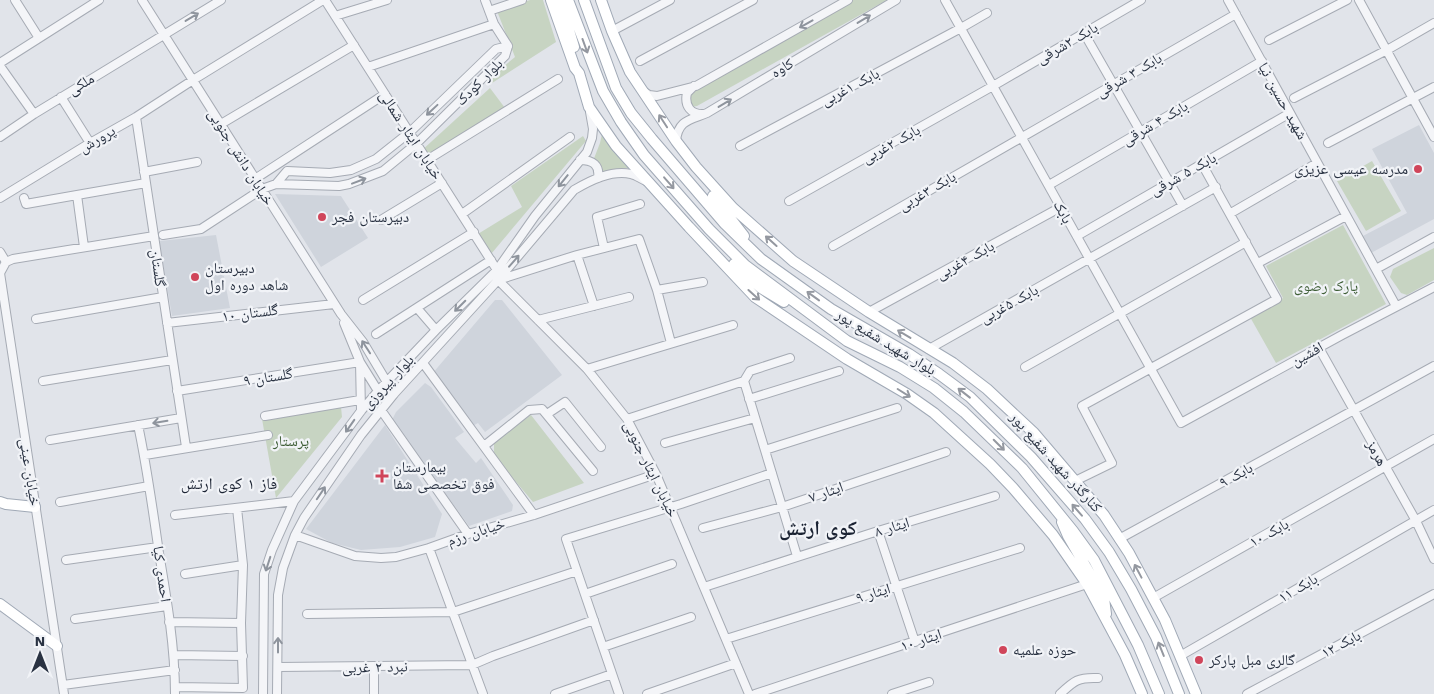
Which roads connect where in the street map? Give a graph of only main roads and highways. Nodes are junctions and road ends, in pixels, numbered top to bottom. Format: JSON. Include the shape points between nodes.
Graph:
{"nodes":[{"id":1,"x":551,"y":0,"type":"edge"},
{"id":2,"x":560,"y":0,"type":"edge"},
{"id":3,"x":568,"y":0,"type":"edge"},
{"id":4,"x":584,"y":0,"type":"edge"},
{"id":5,"x":594,"y":0,"type":"edge"},
{"id":6,"x":601,"y":0,"type":"edge"},
{"id":7,"x":612,"y":31,"type":"junction"},
{"id":8,"x":579,"y":73,"type":"junction"},
{"id":9,"x":696,"y":167,"type":"junction"},
{"id":10,"x":689,"y":227,"type":"junction"},
{"id":11,"x":761,"y":259,"type":"junction"},
{"id":12,"x":826,"y":326,"type":"junction"},
{"id":13,"x":0,"y":502,"type":"edge"},
{"id":14,"x":35,"y":506,"type":"road end"},
{"id":15,"x":1058,"y":512,"type":"junction"},
{"id":16,"x":0,"y":604,"type":"edge"},
{"id":17,"x":1106,"y":620,"type":"junction"},
{"id":18,"x":57,"y":646,"type":"road end"},
{"id":19,"x":1142,"y":694,"type":"edge"},
{"id":20,"x":1159,"y":694,"type":"edge"},
{"id":21,"x":1179,"y":694,"type":"edge"},
{"id":22,"x":1196,"y":694,"type":"edge"}],
"edges":[{"from":1,"to":8,"type":"main road"},
{"from":2,"to":8,"type":"main road"},
{"from":3,"to":12,"type":"main road","name":"بلوار شهید شفیع پور","one_way":true,"via":[[602,91],[644,154],[745,266]]},
{"from":4,"to":11,"type":"main road","name":"بلوار شهید شفیع پور","via":[[616,88],[631,113],[712,210]]},
{"from":5,"to":7,"type":"main road","via":[[602,21]]},
{"from":6,"to":7,"type":"main road","name":"کنارگذر شهید شفیع پور"},
{"from":9,"to":7,"type":"main road","name":"کنارگذر شهید شفیع پور","one_way":true,"via":[[630,72]]},
{"from":8,"to":10,"type":"main road","via":[[589,108],[616,146]]},
{"from":9,"to":11,"type":"main road","via":[[714,197]]},
{"from":22,"to":9,"type":"main road","name":"کنارگذر شهید شفیع پور","one_way":true,"via":[[1165,620],[1119,539],[1104,515],[1034,434],[987,389],[952,363],[793,261],[732,208]]},
{"from":10,"to":12,"type":"main road","via":[[716,244],[761,288]]},
{"from":10,"to":17,"type":"main road","one_way":true,"via":[[755,297],[934,413],[990,464],[1053,535],[1087,584]]},
{"from":21,"to":11,"type":"main road","name":"بلوار شهید شفیع پور","one_way":true,"via":[[1156,637],[1109,552],[1031,457],[970,397],[939,374],[831,310]]},
{"from":12,"to":15,"type":"main road","name":"بلوار شهید شفیع پور","one_way":true,"via":[[847,341],[934,388],[964,412],[1022,468]]},
{"from":13,"to":14,"type":"main road"},
{"from":15,"to":17,"type":"main road","via":[[1068,536],[1104,598]]},
{"from":15,"to":20,"type":"main road","name":"بلوار شهید شفیع پور","via":[[1094,560]]},
{"from":16,"to":18,"type":"main road"},
{"from":17,"to":19,"type":"main road","via":[[1126,655]]}]}
